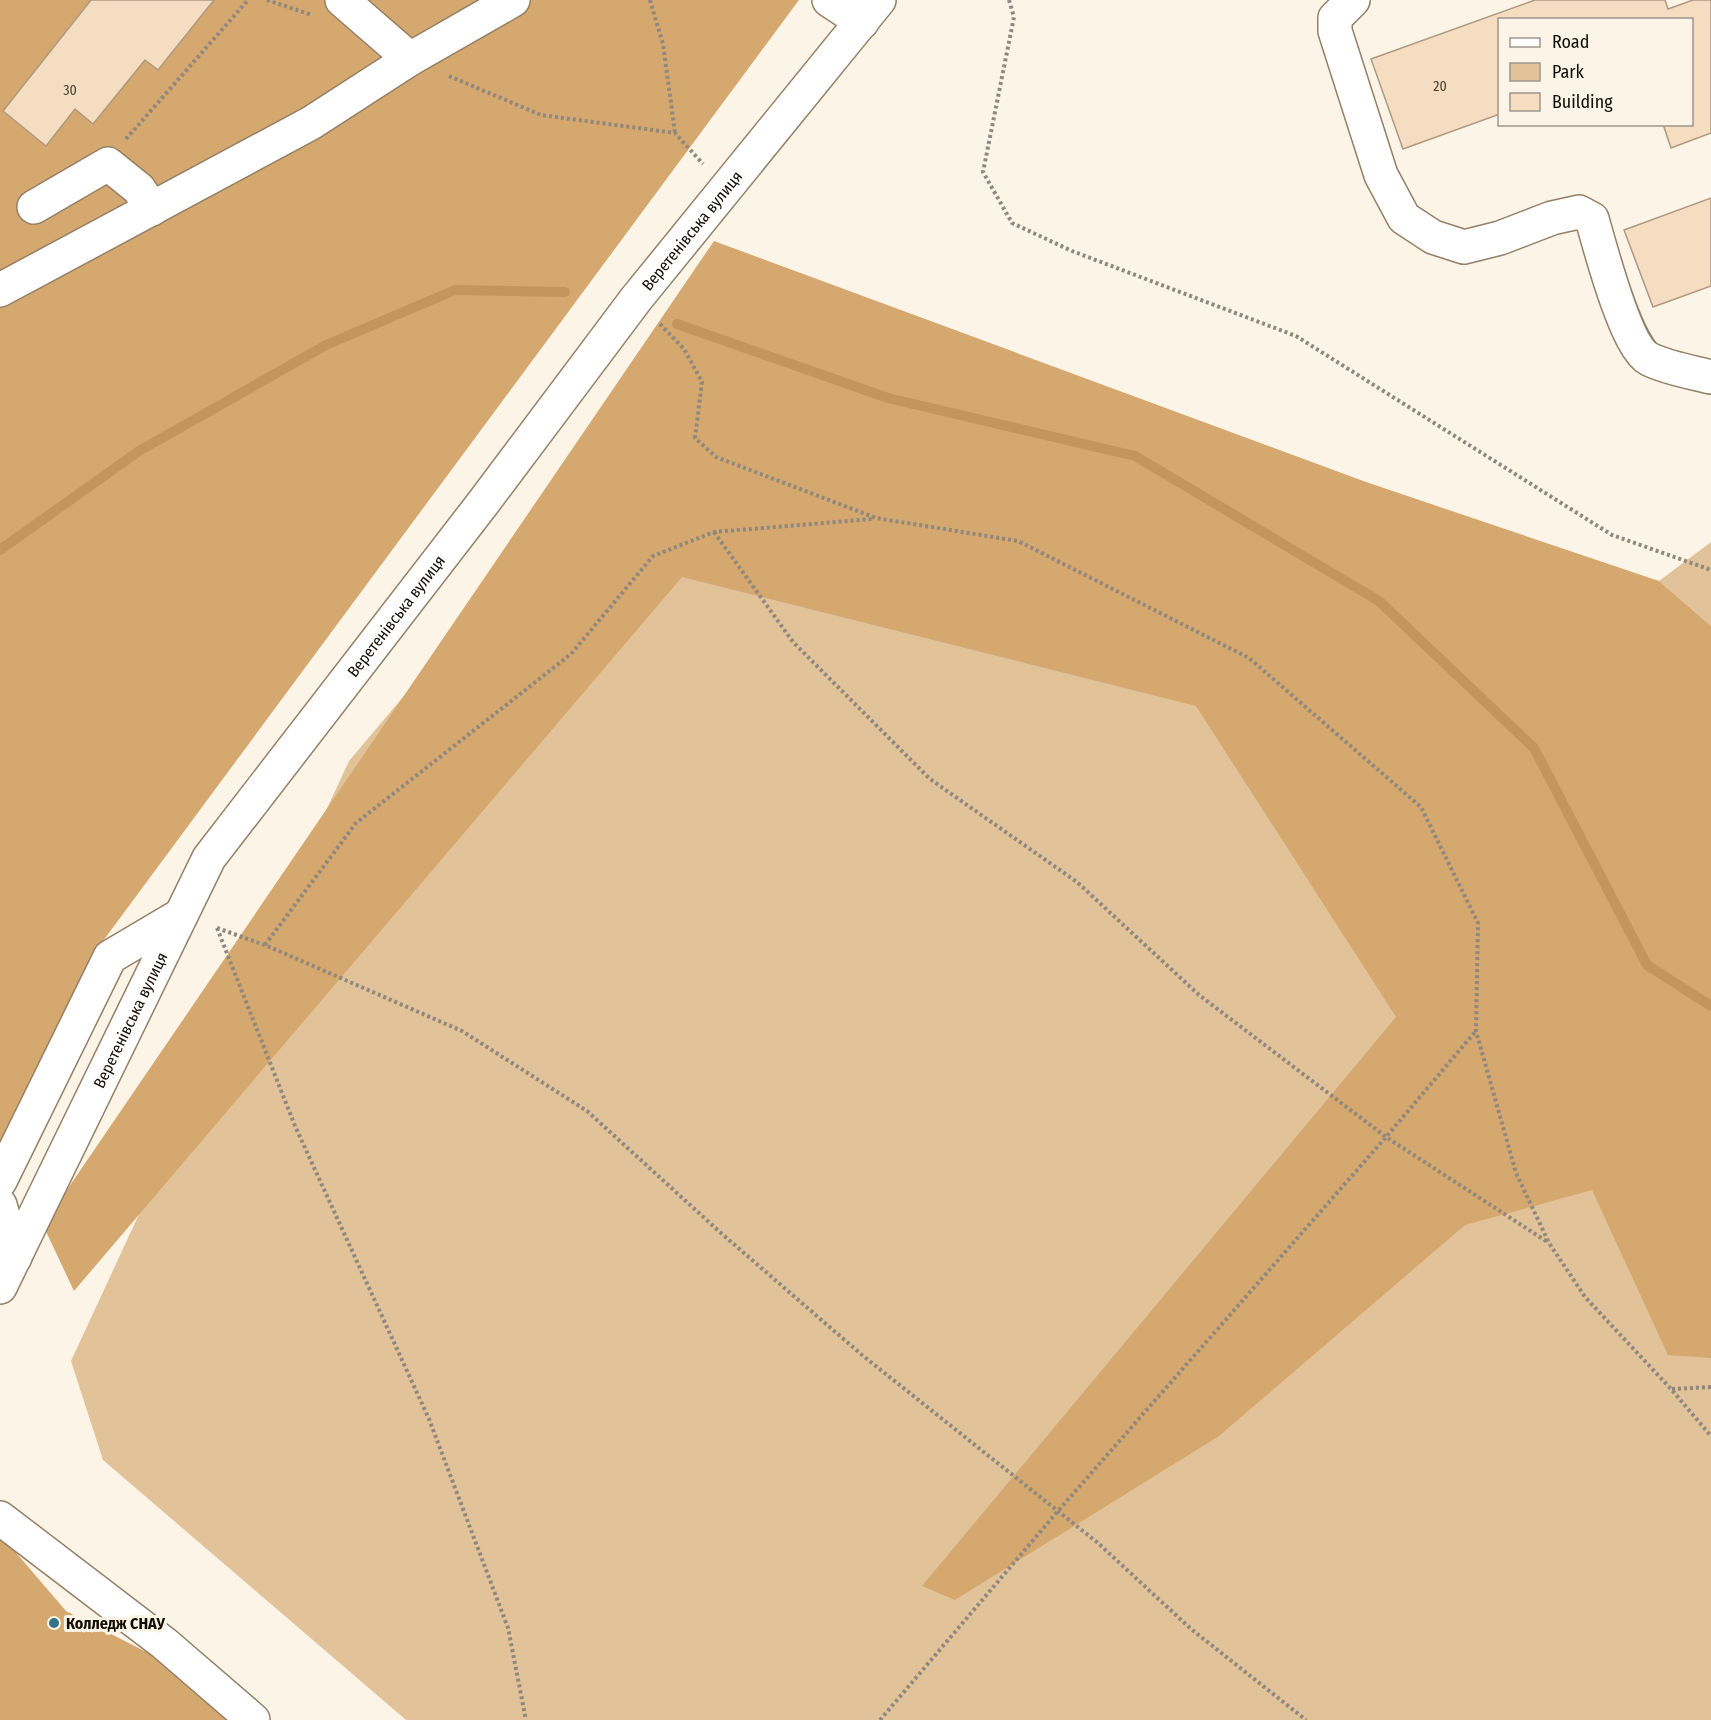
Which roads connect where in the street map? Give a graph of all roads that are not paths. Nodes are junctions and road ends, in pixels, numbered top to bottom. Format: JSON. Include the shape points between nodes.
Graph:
{"nodes":[{"id":1,"x":342,"y":0,"type":"edge"},
{"id":2,"x":513,"y":0,"type":"edge"},
{"id":3,"x":829,"y":0,"type":"edge"},
{"id":4,"x":1353,"y":0,"type":"edge"},
{"id":5,"x":870,"y":11,"type":"edge"},
{"id":6,"x":410,"y":59,"type":"junction"},
{"id":7,"x":34,"y":207,"type":"dead end"},
{"id":8,"x":152,"y":209,"type":"junction"},
{"id":9,"x":0,"y":290,"type":"edge"},
{"id":10,"x":1711,"y":377,"type":"edge"},
{"id":11,"x":181,"y":915,"type":"junction"},
{"id":12,"x":0,"y":1181,"type":"edge"},
{"id":13,"x":0,"y":1205,"type":"edge"},
{"id":14,"x":15,"y":1257,"type":"junction"},
{"id":15,"x":0,"y":1287,"type":"edge"},
{"id":16,"x":0,"y":1518,"type":"edge"},
{"id":17,"x":253,"y":1720,"type":"edge"}],
"edges":[{"from":1,"to":6,"type":"street"},
{"from":2,"to":6,"type":"street"},
{"from":3,"to":5,"type":"street"},
{"from":4,"to":10,"type":"street","via":[[1335,18],[1335,31],[1380,175],[1404,218],[1433,237],[1464,247],[1579,212],[1592,219],[1609,277],[1640,350],[1647,358]]},
{"from":5,"to":11,"type":"street","name":"Веретенівська вулиця","via":[[636,300],[209,858]]},
{"from":6,"to":8,"type":"street","via":[[311,123]]},
{"from":7,"to":8,"type":"street","via":[[108,164],[139,189]]},
{"from":8,"to":9,"type":"street"},
{"from":11,"to":12,"type":"street","via":[[110,957]]},
{"from":11,"to":14,"type":"street","name":"Веретенівська вулиця"},
{"from":13,"to":14,"type":"street"},
{"from":14,"to":15,"type":"street","name":"Веретенівська вулиця"},
{"from":16,"to":17,"type":"street","via":[[165,1644]]}]}
